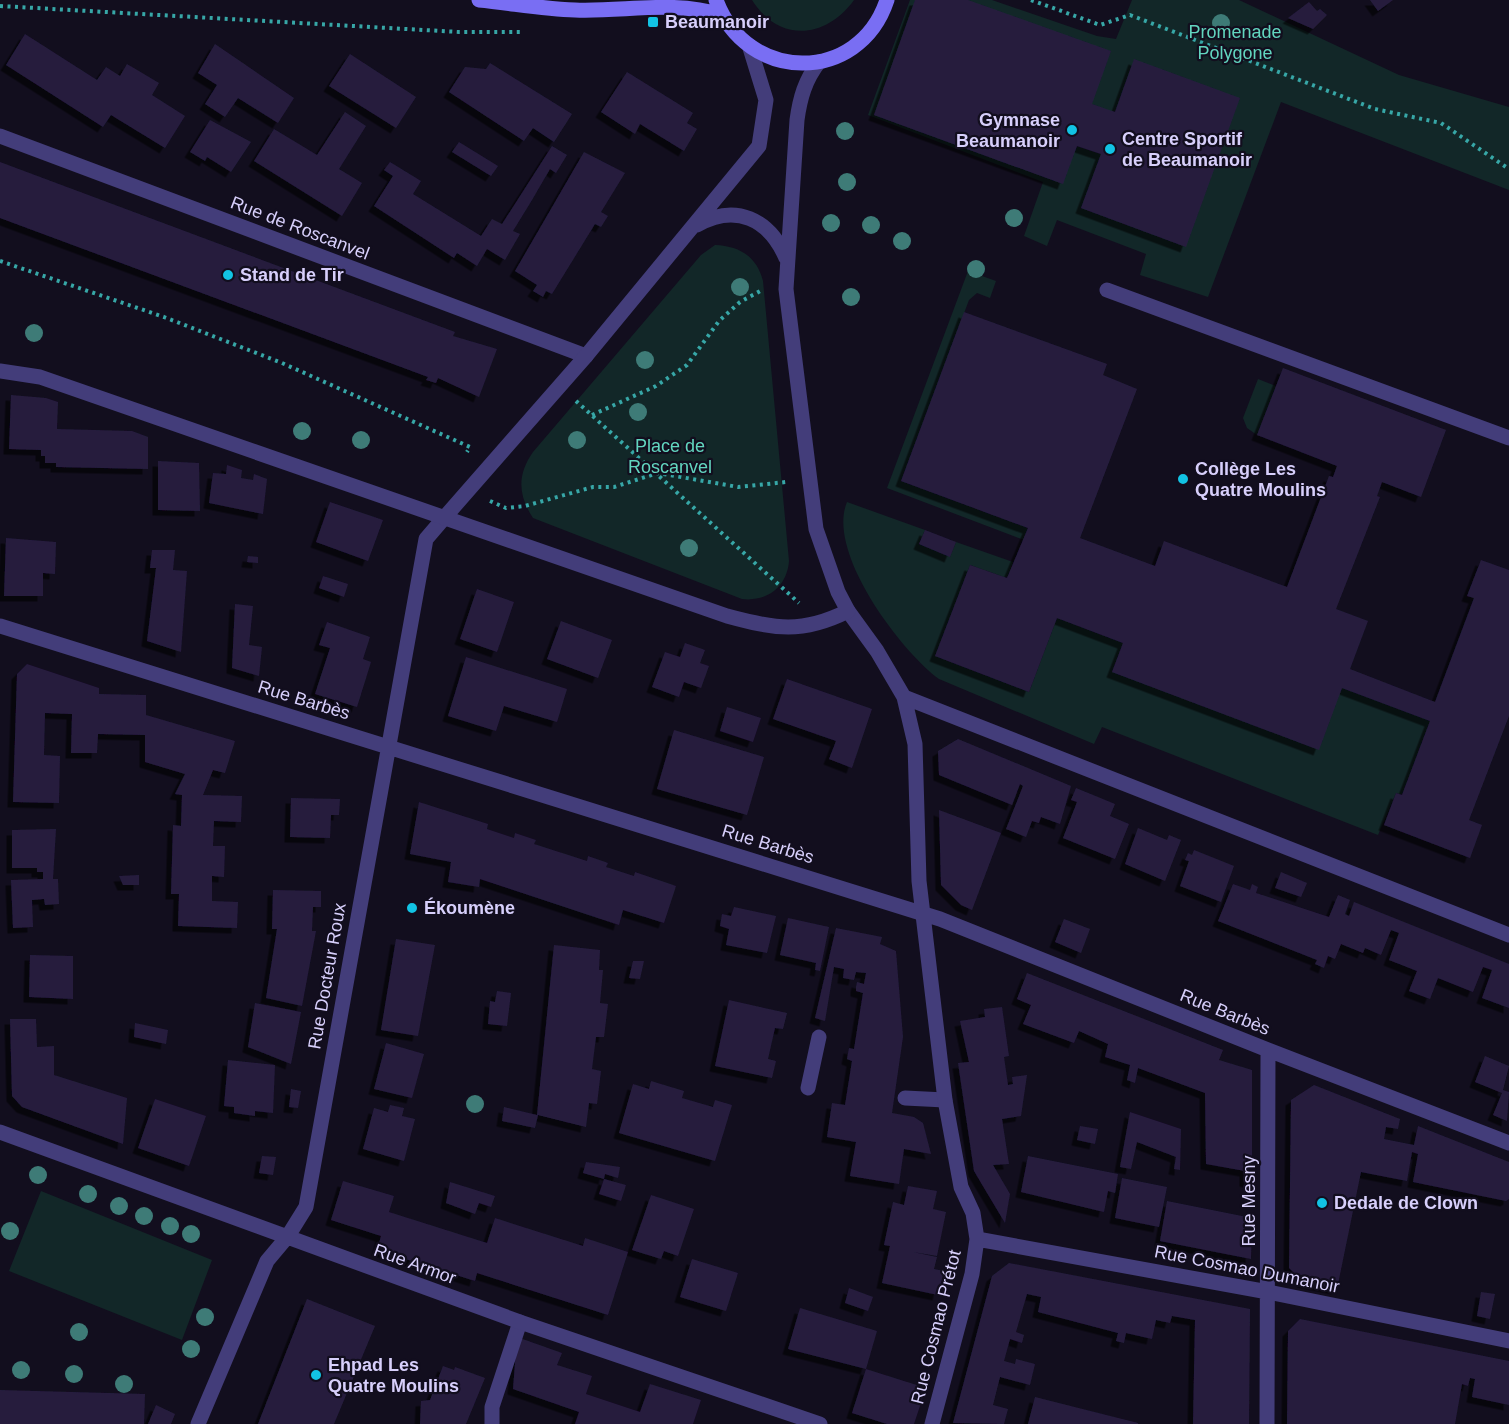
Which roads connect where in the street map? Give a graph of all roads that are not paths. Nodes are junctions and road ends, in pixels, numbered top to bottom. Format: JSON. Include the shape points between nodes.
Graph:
{"nodes":[{"id":1,"x":479,"y":0,"type":"edge"},
{"id":2,"x":887,"y":0,"type":"edge"},
{"id":3,"x":718,"y":7,"type":"edge"},
{"id":4,"x":750,"y":48,"type":"junction"},
{"id":5,"x":819,"y":62,"type":"junction"},
{"id":6,"x":0,"y":136,"type":"edge"},
{"id":7,"x":680,"y":241,"type":"junction"},
{"id":8,"x":787,"y":260,"type":"junction"},
{"id":9,"x":1107,"y":290,"type":"dead end"},
{"id":10,"x":586,"y":356,"type":"junction"},
{"id":11,"x":0,"y":371,"type":"edge"},
{"id":12,"x":1509,"y":438,"type":"edge"},
{"id":13,"x":444,"y":518,"type":"junction"},
{"id":14,"x":849,"y":611,"type":"junction"},
{"id":15,"x":0,"y":626,"type":"edge"},
{"id":16,"x":904,"y":697,"type":"junction"},
{"id":17,"x":388,"y":746,"type":"junction"},
{"id":18,"x":922,"y":913,"type":"junction"},
{"id":19,"x":1509,"y":935,"type":"edge"},
{"id":20,"x":819,"y":1037,"type":"dead end"},
{"id":21,"x":1268,"y":1050,"type":"junction"},
{"id":22,"x":808,"y":1088,"type":"dead end"},
{"id":23,"x":905,"y":1098,"type":"dead end"},
{"id":24,"x":945,"y":1101,"type":"junction"},
{"id":25,"x":0,"y":1132,"type":"edge"},
{"id":26,"x":1509,"y":1143,"type":"edge"},
{"id":27,"x":288,"y":1236,"type":"junction"},
{"id":28,"x":977,"y":1239,"type":"junction"},
{"id":29,"x":1268,"y":1292,"type":"junction"},
{"id":30,"x":520,"y":1322,"type":"junction"},
{"id":31,"x":1509,"y":1341,"type":"edge"},
{"id":32,"x":198,"y":1424,"type":"edge"},
{"id":33,"x":492,"y":1424,"type":"edge"},
{"id":34,"x":820,"y":1424,"type":"edge"},
{"id":35,"x":932,"y":1424,"type":"edge"},
{"id":36,"x":1267,"y":1424,"type":"edge"}],
"edges":[{"from":1,"to":3,"type":"main road","via":[[574,10]]},
{"from":2,"to":5,"type":"main road","via":[[882,15],[866,37],[844,53]]},
{"from":3,"to":4,"type":"main road","via":[[734,33]]},
{"from":4,"to":5,"type":"main road","via":[[795,64]]},
{"from":4,"to":7,"type":"street","via":[[766,100],[759,146]]},
{"from":5,"to":8,"type":"street","via":[[801,94]]},
{"from":6,"to":10,"type":"street","name":"Rue de Roscanvel"},
{"from":7,"to":8,"type":"street","via":[[693,227],[729,214],[766,227]]},
{"from":7,"to":10,"type":"street"},
{"from":8,"to":14,"type":"street","via":[[786,289],[816,529],[838,592]]},
{"from":9,"to":12,"type":"street"},
{"from":10,"to":13,"type":"street"},
{"from":11,"to":13,"type":"street","via":[[40,377]]},
{"from":13,"to":14,"type":"street","via":[[767,627],[822,624]]},
{"from":13,"to":17,"type":"street","name":"Rue Docteur Roux","via":[[426,539]]},
{"from":14,"to":16,"type":"street","name":"Rue Cosmao Prétot"},
{"from":15,"to":17,"type":"street","name":"Rue Barbès"},
{"from":16,"to":18,"type":"street","name":"Rue Cosmao Prétot","via":[[915,744]]},
{"from":16,"to":19,"type":"street"},
{"from":17,"to":18,"type":"street","name":"Rue Barbès"},
{"from":17,"to":27,"type":"street","name":"Rue Docteur Roux","via":[[306,1207]]},
{"from":18,"to":21,"type":"street","name":"Rue Barbès"},
{"from":18,"to":24,"type":"street","name":"Rue Cosmao Prétot"},
{"from":20,"to":22,"type":"street"},
{"from":21,"to":26,"type":"street","name":"Rue Barbès"},
{"from":21,"to":29,"type":"street","name":"Rue Mesny"},
{"from":23,"to":24,"type":"street"},
{"from":24,"to":28,"type":"street","name":"Rue Cosmao Prétot","via":[[961,1187],[973,1213]]},
{"from":25,"to":27,"type":"street","name":"Rue Armor"},
{"from":27,"to":30,"type":"street","name":"Rue Armor"},
{"from":27,"to":32,"type":"street","name":"Rue Docteur Roux","via":[[267,1261]]},
{"from":28,"to":29,"type":"street","name":"Rue Cosmao Dumanoir"},
{"from":28,"to":35,"type":"street","name":"Rue Cosmao Prétot","via":[[972,1274]]},
{"from":29,"to":31,"type":"street","name":"Rue Cosmao Dumanoir"},
{"from":29,"to":36,"type":"street","name":"Rue Mesny"},
{"from":30,"to":33,"type":"street","via":[[492,1407]]},
{"from":30,"to":34,"type":"street","name":"Rue Armor"}]}
